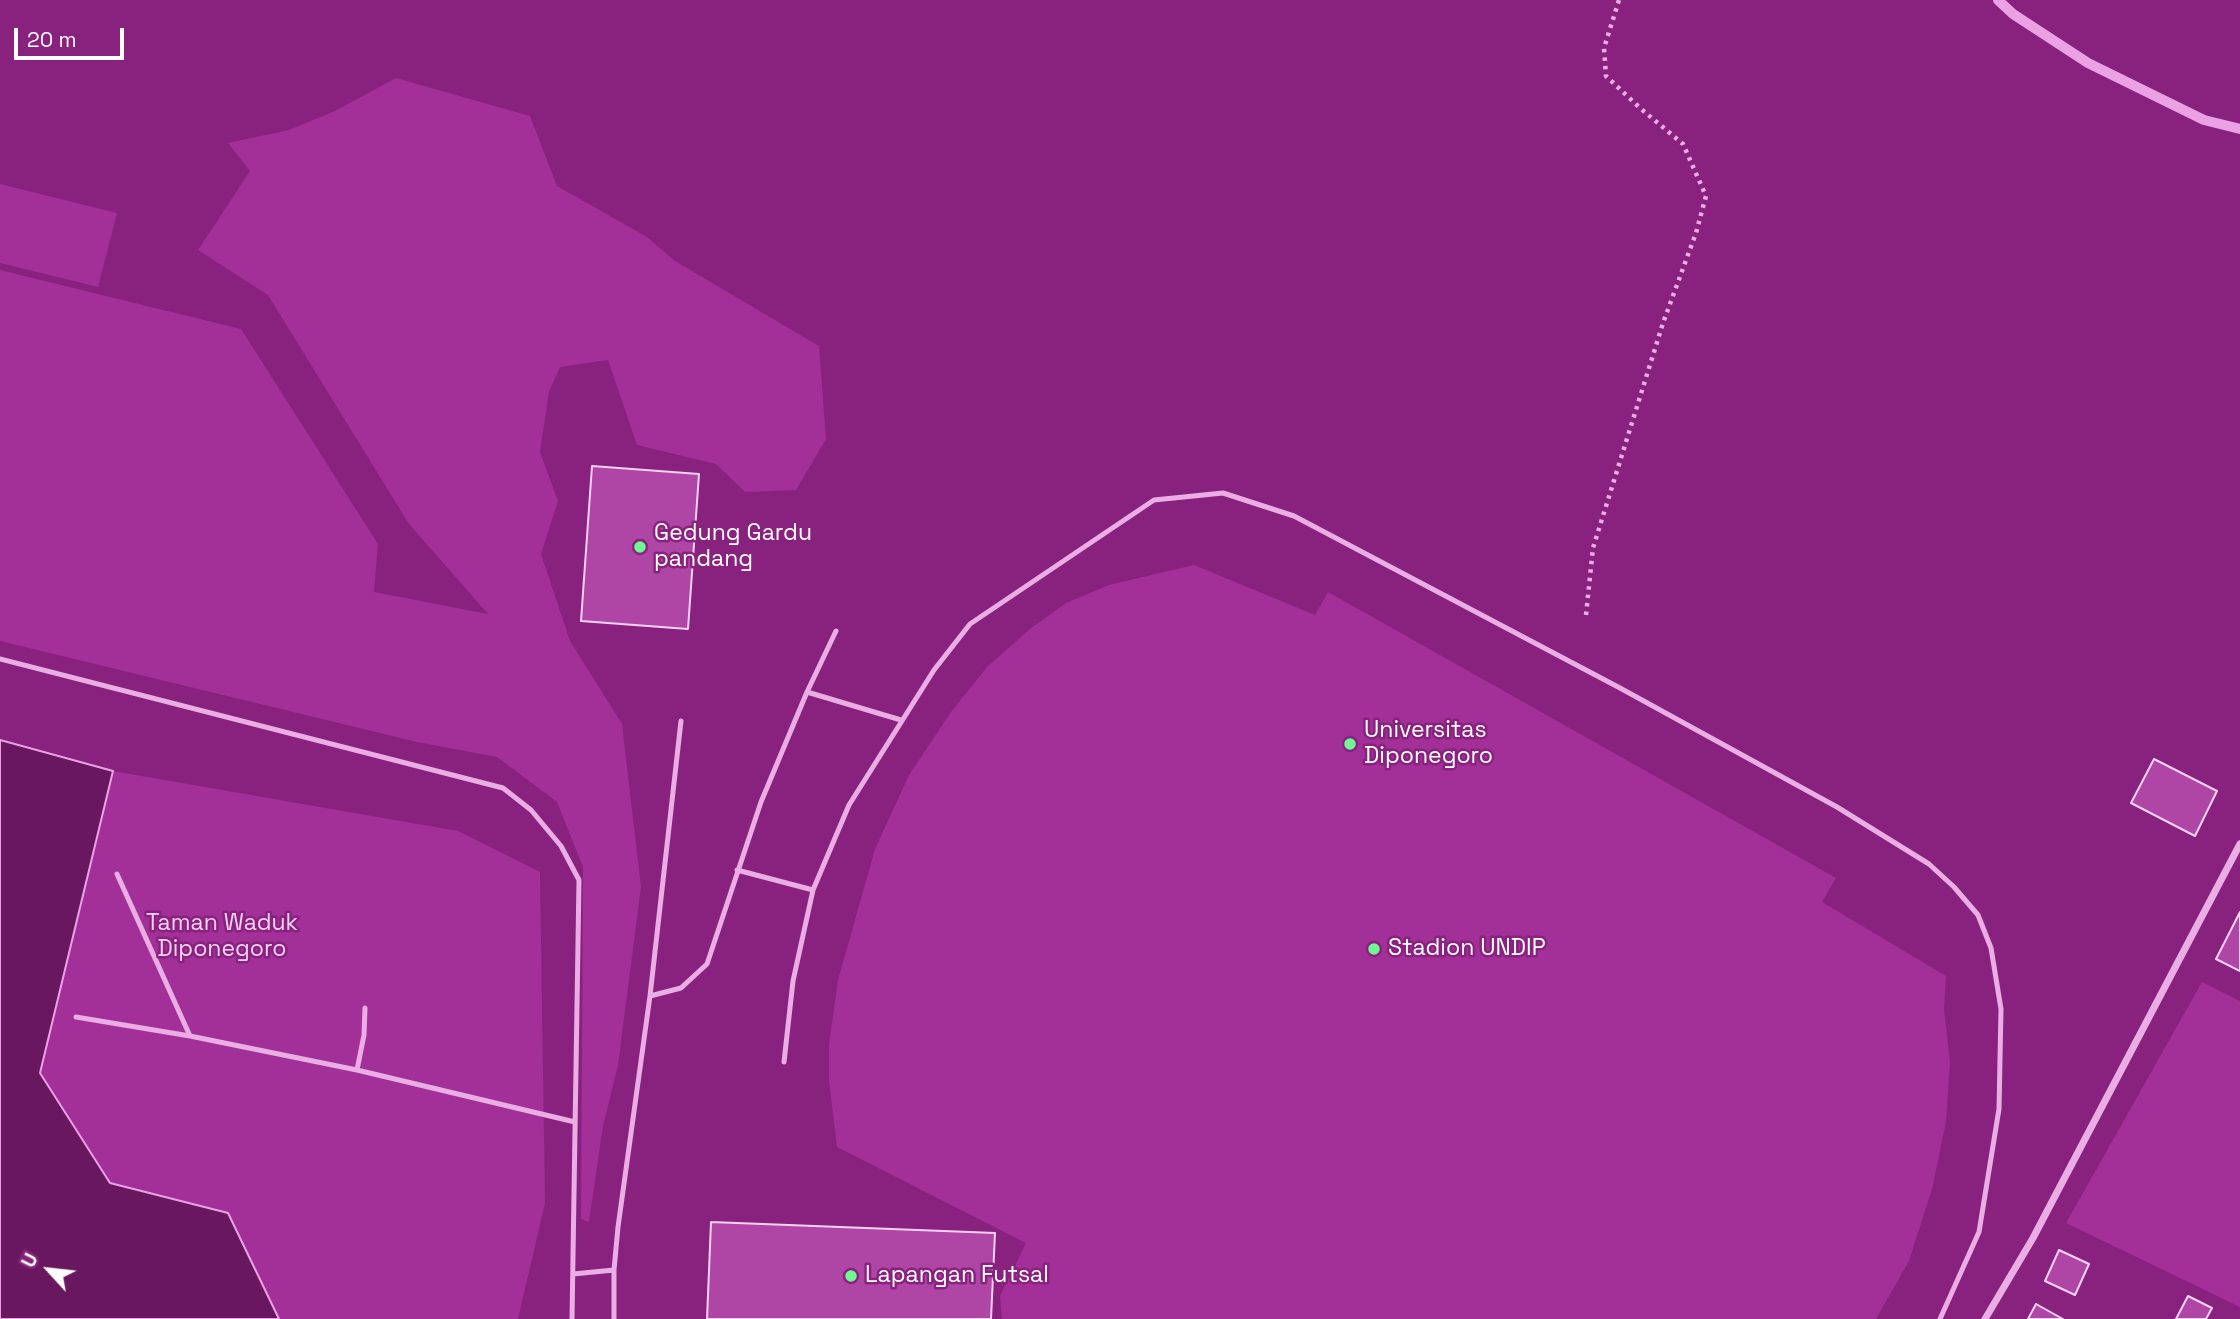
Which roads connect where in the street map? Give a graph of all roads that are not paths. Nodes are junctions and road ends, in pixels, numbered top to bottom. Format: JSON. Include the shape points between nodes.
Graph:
{"nodes":[{"id":1,"x":836,"y":631,"type":"dead end"},
{"id":2,"x":0,"y":659,"type":"edge"},
{"id":3,"x":807,"y":692,"type":"junction"},
{"id":4,"x":901,"y":720,"type":"junction"},
{"id":5,"x":681,"y":721,"type":"dead end"},
{"id":6,"x":2240,"y":844,"type":"edge"},
{"id":7,"x":737,"y":870,"type":"junction"},
{"id":8,"x":117,"y":873,"type":"dead end"},
{"id":9,"x":813,"y":890,"type":"junction"},
{"id":10,"x":650,"y":996,"type":"junction"},
{"id":11,"x":365,"y":1008,"type":"dead end"},
{"id":12,"x":76,"y":1017,"type":"dead end"},
{"id":13,"x":190,"y":1037,"type":"junction"},
{"id":14,"x":785,"y":1062,"type":"dead end"},
{"id":15,"x":356,"y":1070,"type":"junction"},
{"id":16,"x":575,"y":1122,"type":"junction"},
{"id":17,"x":614,"y":1270,"type":"junction"},
{"id":18,"x":573,"y":1274,"type":"junction"},
{"id":19,"x":572,"y":1319,"type":"edge"},
{"id":20,"x":614,"y":1319,"type":"edge"},
{"id":21,"x":1940,"y":1319,"type":"edge"},
{"id":22,"x":1985,"y":1319,"type":"edge"}],
"edges":[{"from":1,"to":3,"type":"lane"},
{"from":2,"to":16,"type":"lane","via":[[503,789],[531,810],[561,846],[579,880]]},
{"from":3,"to":4,"type":"lane"},
{"from":3,"to":7,"type":"lane"},
{"from":4,"to":9,"type":"lane","via":[[849,805]]},
{"from":4,"to":21,"type":"lane","via":[[970,624],[1154,500],[1223,493],[1294,516],[1837,807],[1938,872],[1978,915],[1991,948],[2001,1009],[1999,1109],[1979,1232]]},
{"from":5,"to":10,"type":"lane"},
{"from":6,"to":22,"type":"street","via":[[2033,1238]]},
{"from":7,"to":9,"type":"lane"},
{"from":7,"to":10,"type":"lane","via":[[707,964],[681,988]]},
{"from":8,"to":13,"type":"lane"},
{"from":9,"to":14,"type":"lane","via":[[793,981]]},
{"from":10,"to":17,"type":"lane"},
{"from":11,"to":15,"type":"lane"},
{"from":12,"to":13,"type":"lane"},
{"from":13,"to":15,"type":"lane"},
{"from":15,"to":16,"type":"lane"},
{"from":16,"to":18,"type":"lane"},
{"from":17,"to":18,"type":"lane"},
{"from":17,"to":20,"type":"lane"},
{"from":18,"to":19,"type":"lane"}]}
